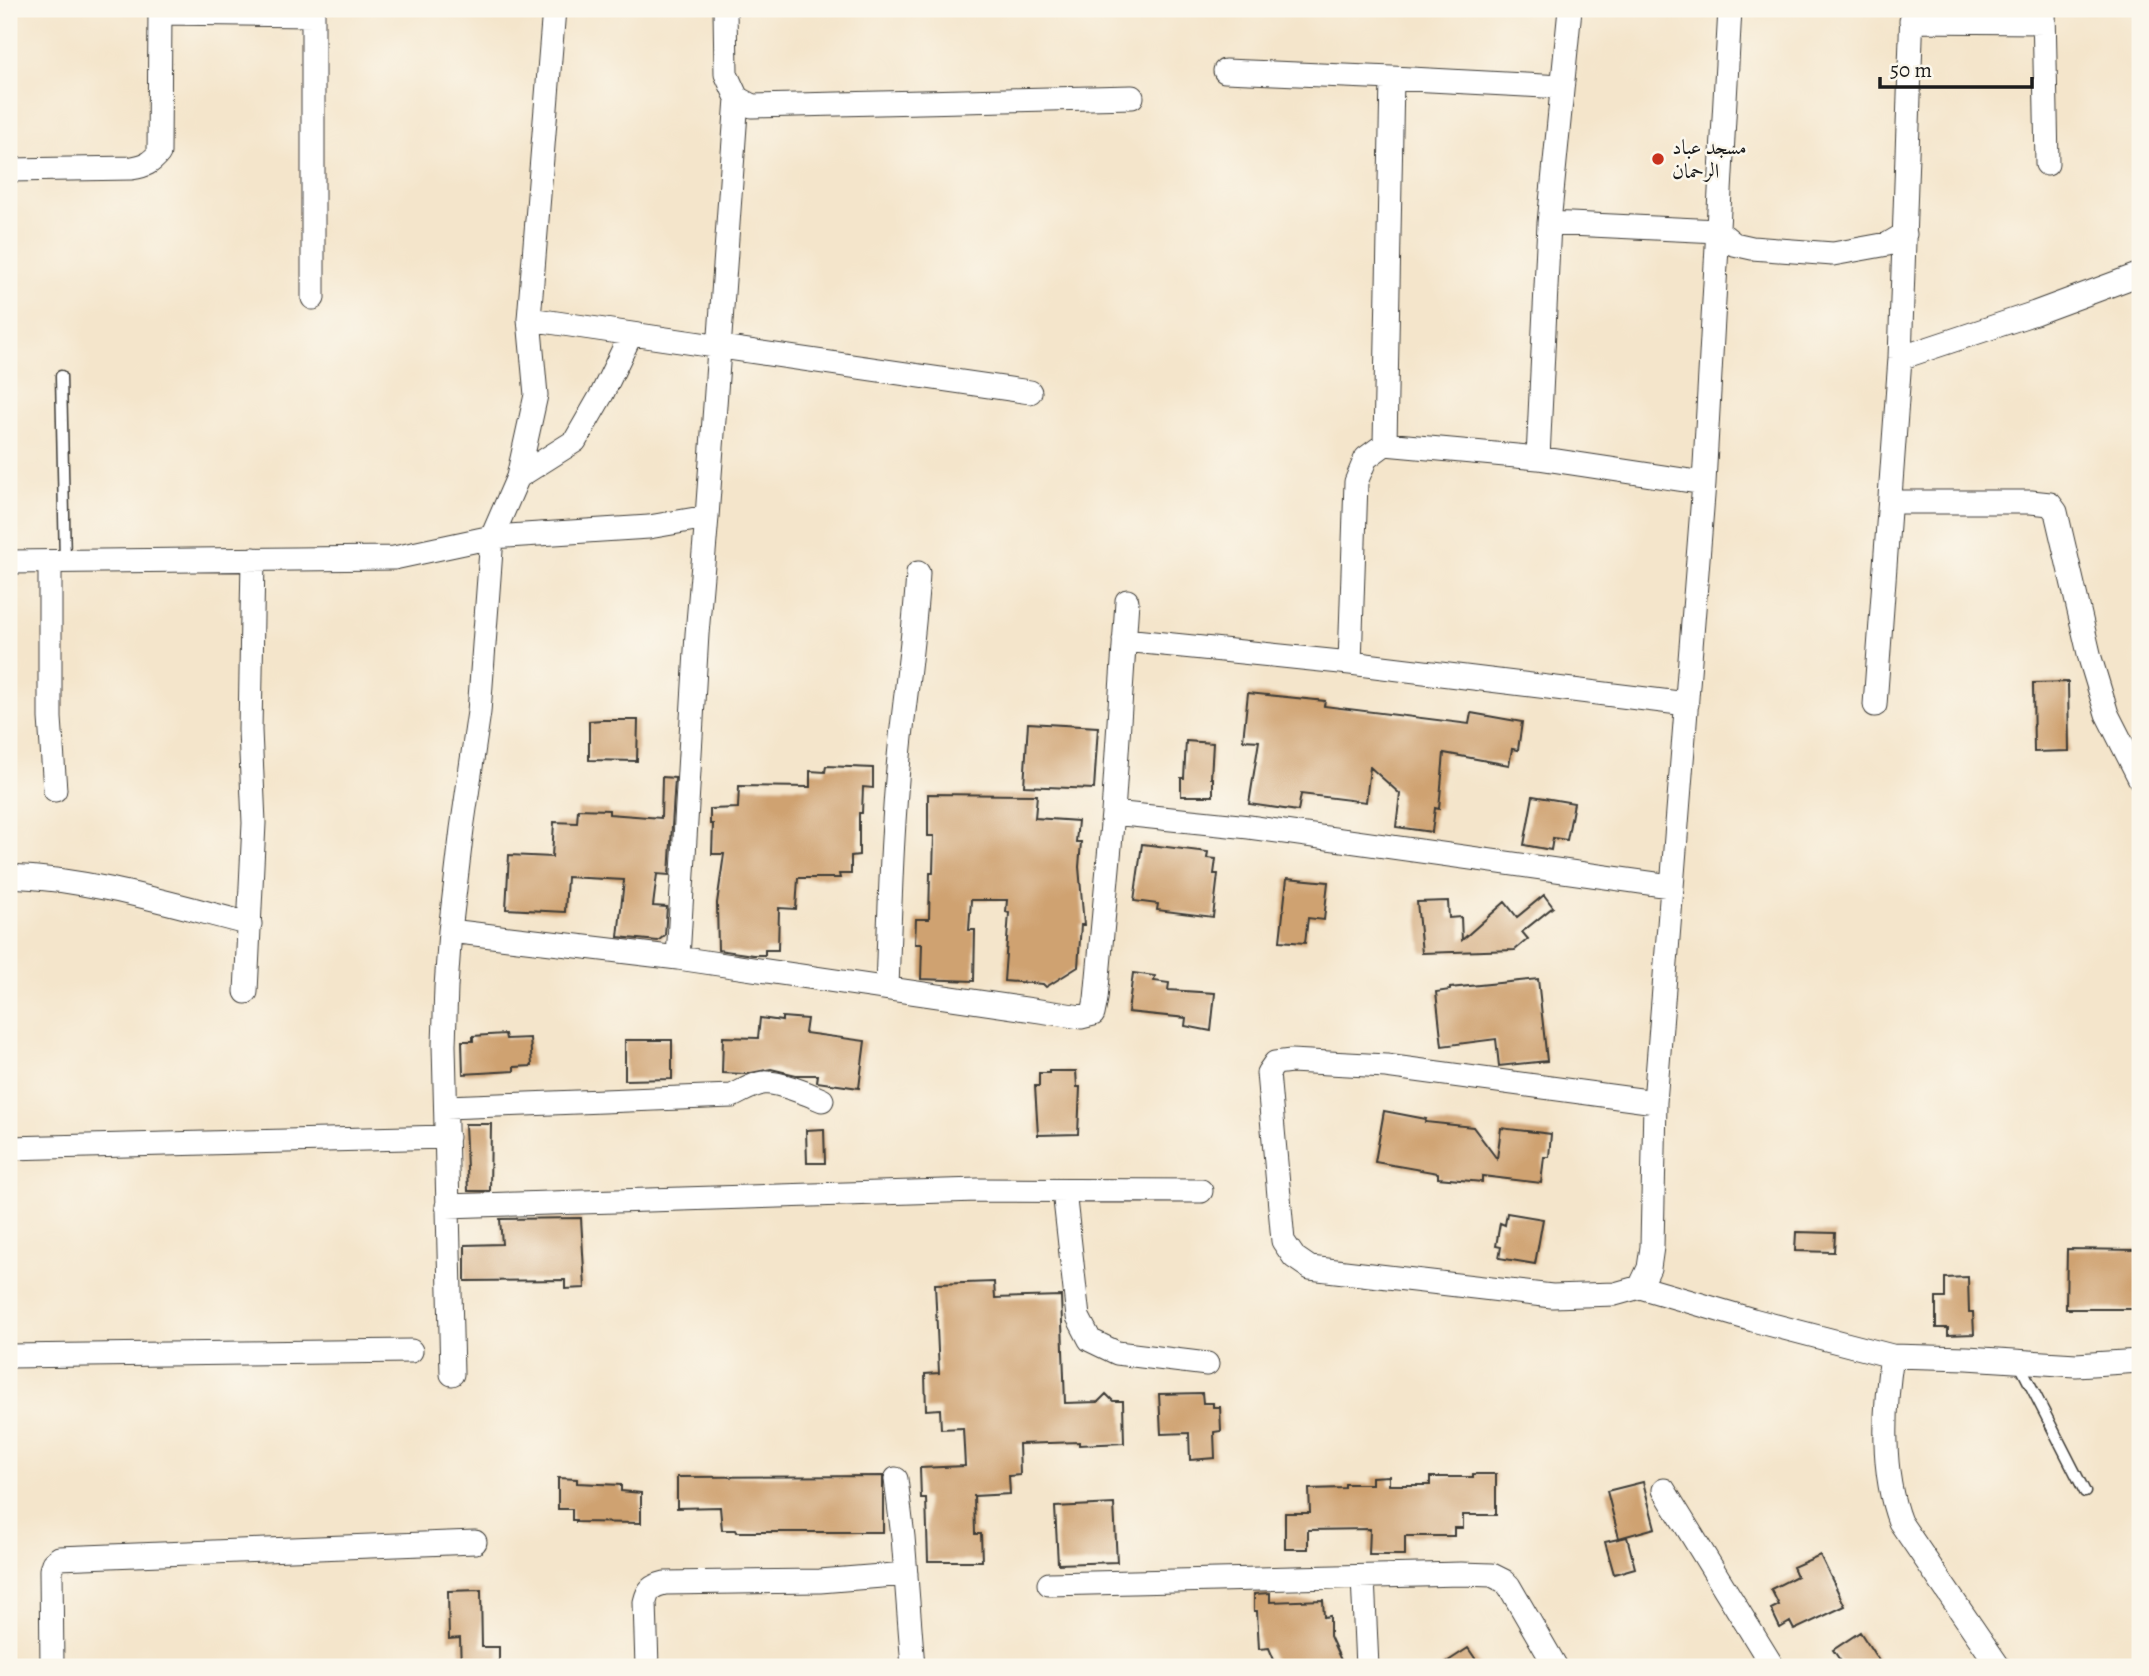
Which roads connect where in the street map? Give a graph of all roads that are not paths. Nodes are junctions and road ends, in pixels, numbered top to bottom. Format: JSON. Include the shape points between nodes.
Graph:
{"nodes":[{"id":1,"x":554,"y":9,"type":"edge"},
{"id":2,"x":725,"y":9,"type":"edge"},
{"id":3,"x":1570,"y":9,"type":"edge"},
{"id":4,"x":1730,"y":9,"type":"edge"},
{"id":5,"x":160,"y":11,"type":"edge"},
{"id":6,"x":313,"y":12,"type":"edge"},
{"id":7,"x":1912,"y":15,"type":"edge"},
{"id":8,"x":2044,"y":15,"type":"edge"},
{"id":9,"x":1225,"y":71,"type":"dead end"},
{"id":10,"x":1392,"y":78,"type":"junction"},
{"id":11,"x":1562,"y":87,"type":"junction"},
{"id":12,"x":1132,"y":97,"type":"dead end"},
{"id":13,"x":737,"y":98,"type":"junction"},
{"id":14,"x":2047,"y":164,"type":"dead end"},
{"id":15,"x":9,"y":170,"type":"edge"},
{"id":16,"x":1549,"y":223,"type":"junction"},
{"id":17,"x":1718,"y":231,"type":"junction"},
{"id":18,"x":1905,"y":234,"type":"junction"},
{"id":19,"x":2140,"y":274,"type":"edge"},
{"id":20,"x":313,"y":299,"type":"dead end"},
{"id":21,"x":529,"y":319,"type":"junction"},
{"id":22,"x":631,"y":334,"type":"junction"},
{"id":23,"x":719,"y":347,"type":"junction"},
{"id":24,"x":1900,"y":358,"type":"junction"},
{"id":25,"x":61,"y":376,"type":"dead end"},
{"id":26,"x":1030,"y":392,"type":"dead end"},
{"id":27,"x":1385,"y":444,"type":"junction"},
{"id":28,"x":1538,"y":458,"type":"junction"},
{"id":29,"x":518,"y":477,"type":"junction"},
{"id":30,"x":1704,"y":483,"type":"junction"},
{"id":31,"x":1890,"y":502,"type":"junction"},
{"id":32,"x":707,"y":517,"type":"junction"},
{"id":33,"x":492,"y":537,"type":"junction"},
{"id":34,"x":253,"y":559,"type":"junction"},
{"id":35,"x":9,"y":562,"type":"edge"},
{"id":36,"x":58,"y":562,"type":"junction"},
{"id":37,"x":918,"y":573,"type":"dead end"},
{"id":38,"x":1127,"y":601,"type":"dead end"},
{"id":39,"x":1124,"y":640,"type":"junction"},
{"id":40,"x":1350,"y":663,"type":"junction"},
{"id":41,"x":1687,"y":704,"type":"junction"},
{"id":42,"x":1875,"y":705,"type":"dead end"},
{"id":43,"x":2140,"y":779,"type":"edge"},
{"id":44,"x":55,"y":790,"type":"dead end"},
{"id":45,"x":1113,"y":813,"type":"junction"},
{"id":46,"x":9,"y":876,"type":"edge"},
{"id":47,"x":1670,"y":886,"type":"junction"},
{"id":48,"x":250,"y":924,"type":"junction"},
{"id":49,"x":450,"y":931,"type":"junction"},
{"id":50,"x":678,"y":958,"type":"junction"},
{"id":51,"x":887,"y":989,"type":"junction"},
{"id":52,"x":246,"y":992,"type":"dead end"},
{"id":53,"x":822,"y":1100,"type":"dead end"},
{"id":54,"x":1655,"y":1102,"type":"junction"},
{"id":55,"x":446,"y":1107,"type":"junction"},
{"id":56,"x":447,"y":1137,"type":"junction"},
{"id":57,"x":9,"y":1149,"type":"edge"},
{"id":58,"x":1064,"y":1191,"type":"junction"},
{"id":59,"x":1200,"y":1191,"type":"dead end"},
{"id":60,"x":447,"y":1206,"type":"junction"},
{"id":61,"x":1640,"y":1287,"type":"junction"},
{"id":62,"x":411,"y":1351,"type":"dead end"},
{"id":63,"x":9,"y":1356,"type":"edge"},
{"id":64,"x":1892,"y":1356,"type":"junction"},
{"id":65,"x":2018,"y":1361,"type":"junction"},
{"id":66,"x":2140,"y":1361,"type":"edge"},
{"id":67,"x":1207,"y":1364,"type":"dead end"},
{"id":68,"x":452,"y":1374,"type":"dead end"},
{"id":69,"x":896,"y":1479,"type":"dead end"},
{"id":70,"x":1664,"y":1490,"type":"dead end"},
{"id":71,"x":2085,"y":1492,"type":"dead end"},
{"id":72,"x":475,"y":1542,"type":"dead end"},
{"id":73,"x":906,"y":1574,"type":"junction"},
{"id":74,"x":1363,"y":1577,"type":"junction"},
{"id":75,"x":1049,"y":1584,"type":"dead end"},
{"id":76,"x":52,"y":1667,"type":"edge"},
{"id":77,"x":647,"y":1667,"type":"edge"},
{"id":78,"x":913,"y":1667,"type":"edge"},
{"id":79,"x":1367,"y":1667,"type":"edge"},
{"id":80,"x":1556,"y":1667,"type":"edge"},
{"id":81,"x":1773,"y":1667,"type":"edge"},
{"id":82,"x":1999,"y":1667,"type":"edge"}],
"edges":[{"from":1,"to":21,"type":"street"},
{"from":2,"to":13,"type":"street","via":[[726,74]]},
{"from":3,"to":11,"type":"street"},
{"from":4,"to":17,"type":"street"},
{"from":5,"to":6,"type":"street"},
{"from":5,"to":15,"type":"street","via":[[159,152],[153,161],[132,169]]},
{"from":6,"to":20,"type":"street"},
{"from":7,"to":8,"type":"street"},
{"from":7,"to":18,"type":"street"},
{"from":8,"to":14,"type":"street"},
{"from":9,"to":10,"type":"street"},
{"from":10,"to":11,"type":"street"},
{"from":10,"to":27,"type":"street"},
{"from":11,"to":16,"type":"street"},
{"from":12,"to":13,"type":"street","via":[[752,106]]},
{"from":13,"to":23,"type":"street"},
{"from":16,"to":17,"type":"street"},
{"from":16,"to":28,"type":"street"},
{"from":17,"to":18,"type":"street","via":[[1734,244],[1752,248],[1833,254],[1888,244]]},
{"from":17,"to":30,"type":"street"},
{"from":18,"to":24,"type":"street"},
{"from":19,"to":24,"type":"street"},
{"from":21,"to":22,"type":"street"},
{"from":21,"to":29,"type":"street","via":[[536,394]]},
{"from":22,"to":23,"type":"street"},
{"from":22,"to":29,"type":"street","via":[[575,441]]},
{"from":23,"to":26,"type":"street"},
{"from":23,"to":32,"type":"street"},
{"from":24,"to":31,"type":"street"},
{"from":25,"to":36,"type":"lane"},
{"from":27,"to":28,"type":"street"},
{"from":27,"to":40,"type":"street","via":[[1366,458],[1356,482]]},
{"from":28,"to":30,"type":"street"},
{"from":29,"to":33,"type":"street"},
{"from":30,"to":41,"type":"street"},
{"from":31,"to":42,"type":"street"},
{"from":31,"to":43,"type":"street","via":[[2050,504],[2056,512],[2107,714]]},
{"from":32,"to":33,"type":"street","via":[[649,527]]},
{"from":32,"to":50,"type":"street"},
{"from":33,"to":34,"type":"street","via":[[394,558]]},
{"from":33,"to":49,"type":"street","via":[[479,712]]},
{"from":34,"to":36,"type":"street"},
{"from":34,"to":48,"type":"street"},
{"from":35,"to":36,"type":"street"},
{"from":36,"to":44,"type":"street","via":[[50,718]]},
{"from":37,"to":51,"type":"street","via":[[899,763]]},
{"from":38,"to":39,"type":"street"},
{"from":39,"to":40,"type":"street"},
{"from":39,"to":45,"type":"street"},
{"from":40,"to":41,"type":"street"},
{"from":41,"to":47,"type":"street"},
{"from":45,"to":47,"type":"street","via":[[1249,827]]},
{"from":45,"to":51,"type":"street","via":[[1093,1014],[1080,1017]]},
{"from":46,"to":48,"type":"street","via":[[49,878],[150,898]]},
{"from":47,"to":54,"type":"street"},
{"from":48,"to":52,"type":"street"},
{"from":49,"to":50,"type":"street"},
{"from":49,"to":55,"type":"street"},
{"from":50,"to":51,"type":"street"},
{"from":53,"to":55,"type":"street","via":[[803,1091],[761,1083],[732,1097]]},
{"from":54,"to":61,"type":"street","via":[[1652,1247]]},
{"from":54,"to":61,"type":"street","via":[[1364,1065],[1283,1061],[1268,1073],[1283,1241],[1294,1257],[1310,1268],[1552,1296],[1597,1296]]},
{"from":55,"to":56,"type":"street"},
{"from":56,"to":57,"type":"street"},
{"from":56,"to":60,"type":"street"},
{"from":58,"to":59,"type":"street"},
{"from":58,"to":60,"type":"street"},
{"from":58,"to":67,"type":"street","via":[[1078,1317],[1090,1340],[1116,1353]]},
{"from":60,"to":68,"type":"street"},
{"from":61,"to":64,"type":"street"},
{"from":62,"to":63,"type":"street"},
{"from":64,"to":65,"type":"street"},
{"from":64,"to":82,"type":"street","via":[[1887,1448],[1893,1503],[1900,1522]]},
{"from":65,"to":66,"type":"street","via":[[2076,1365]]},
{"from":65,"to":71,"type":"lane"},
{"from":69,"to":73,"type":"street"},
{"from":70,"to":81,"type":"street"},
{"from":72,"to":76,"type":"street","via":[[59,1558],[51,1570]]},
{"from":73,"to":77,"type":"street","via":[[653,1586],[645,1602]]},
{"from":73,"to":78,"type":"street"},
{"from":74,"to":75,"type":"street"},
{"from":74,"to":79,"type":"street"},
{"from":74,"to":80,"type":"street","via":[[1481,1574],[1500,1578]]}]}
